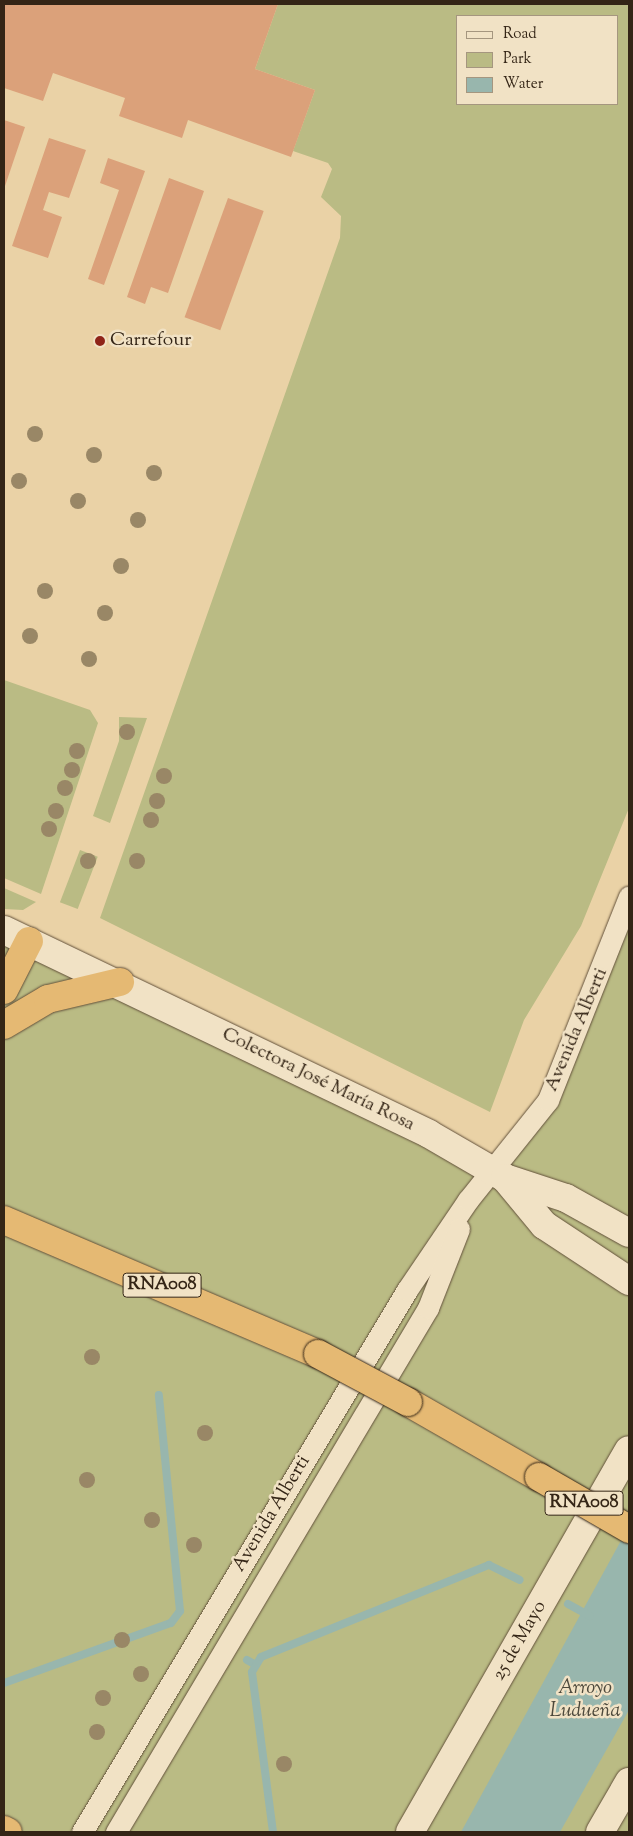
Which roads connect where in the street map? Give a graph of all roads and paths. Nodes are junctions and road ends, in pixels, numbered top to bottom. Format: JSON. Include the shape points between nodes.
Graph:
{"nodes":[{"id":1,"x":629,"y":896,"type":"edge"},
{"id":2,"x":4,"y":930,"type":"edge"},
{"id":3,"x":29,"y":941,"type":"junction"},
{"id":4,"x":120,"y":982,"type":"junction"},
{"id":5,"x":4,"y":990,"type":"edge"},
{"id":6,"x":4,"y":1025,"type":"edge"},
{"id":7,"x":498,"y":1174,"type":"junction"},
{"id":8,"x":468,"y":1200,"type":"junction"},
{"id":9,"x":4,"y":1220,"type":"edge"},
{"id":10,"x":629,"y":1233,"type":"edge"},
{"id":11,"x":629,"y":1281,"type":"edge"},
{"id":12,"x":629,"y":1450,"type":"edge"},
{"id":13,"x":629,"y":1529,"type":"edge"},
{"id":14,"x":629,"y":1782,"type":"edge"},
{"id":15,"x":4,"y":1830,"type":"edge"},
{"id":16,"x":8,"y":1832,"type":"edge"},
{"id":17,"x":82,"y":1832,"type":"edge"},
{"id":18,"x":116,"y":1832,"type":"edge"},
{"id":19,"x":410,"y":1832,"type":"edge"},
{"id":20,"x":600,"y":1832,"type":"edge"}],
"edges":[{"from":1,"to":7,"type":"street","name":"Avenida Alberti","via":[[556,1086]]},
{"from":2,"to":3,"type":"main road","name":"Colectora José María Rosa"},
{"from":3,"to":4,"type":"main road","name":"Colectora José María Rosa"},
{"from":3,"to":5,"type":"highway"},
{"from":4,"to":6,"type":"highway","via":[[48,1000]]},
{"from":4,"to":7,"type":"main road","name":"Colectora José María Rosa"},
{"from":7,"to":8,"type":"street","name":"Avenida Alberti"},
{"from":7,"to":10,"type":"main road","name":"Colectora José María Rosa","via":[[566,1198]]},
{"from":7,"to":11,"type":"main road","via":[[544,1225]]},
{"from":8,"to":17,"type":"street","name":"Avenida Alberti","via":[[397,1307]]},
{"from":8,"to":18,"type":"street","name":"Avenida Alberti","via":[[428,1308]]},
{"from":9,"to":13,"type":"highway","number":"RNA008","bridge":true,"via":[[318,1354]]},
{"from":12,"to":19,"type":"main road","name":"25 de Mayo"},
{"from":14,"to":20,"type":"main road"},
{"from":15,"to":16,"type":"highway"}]}
